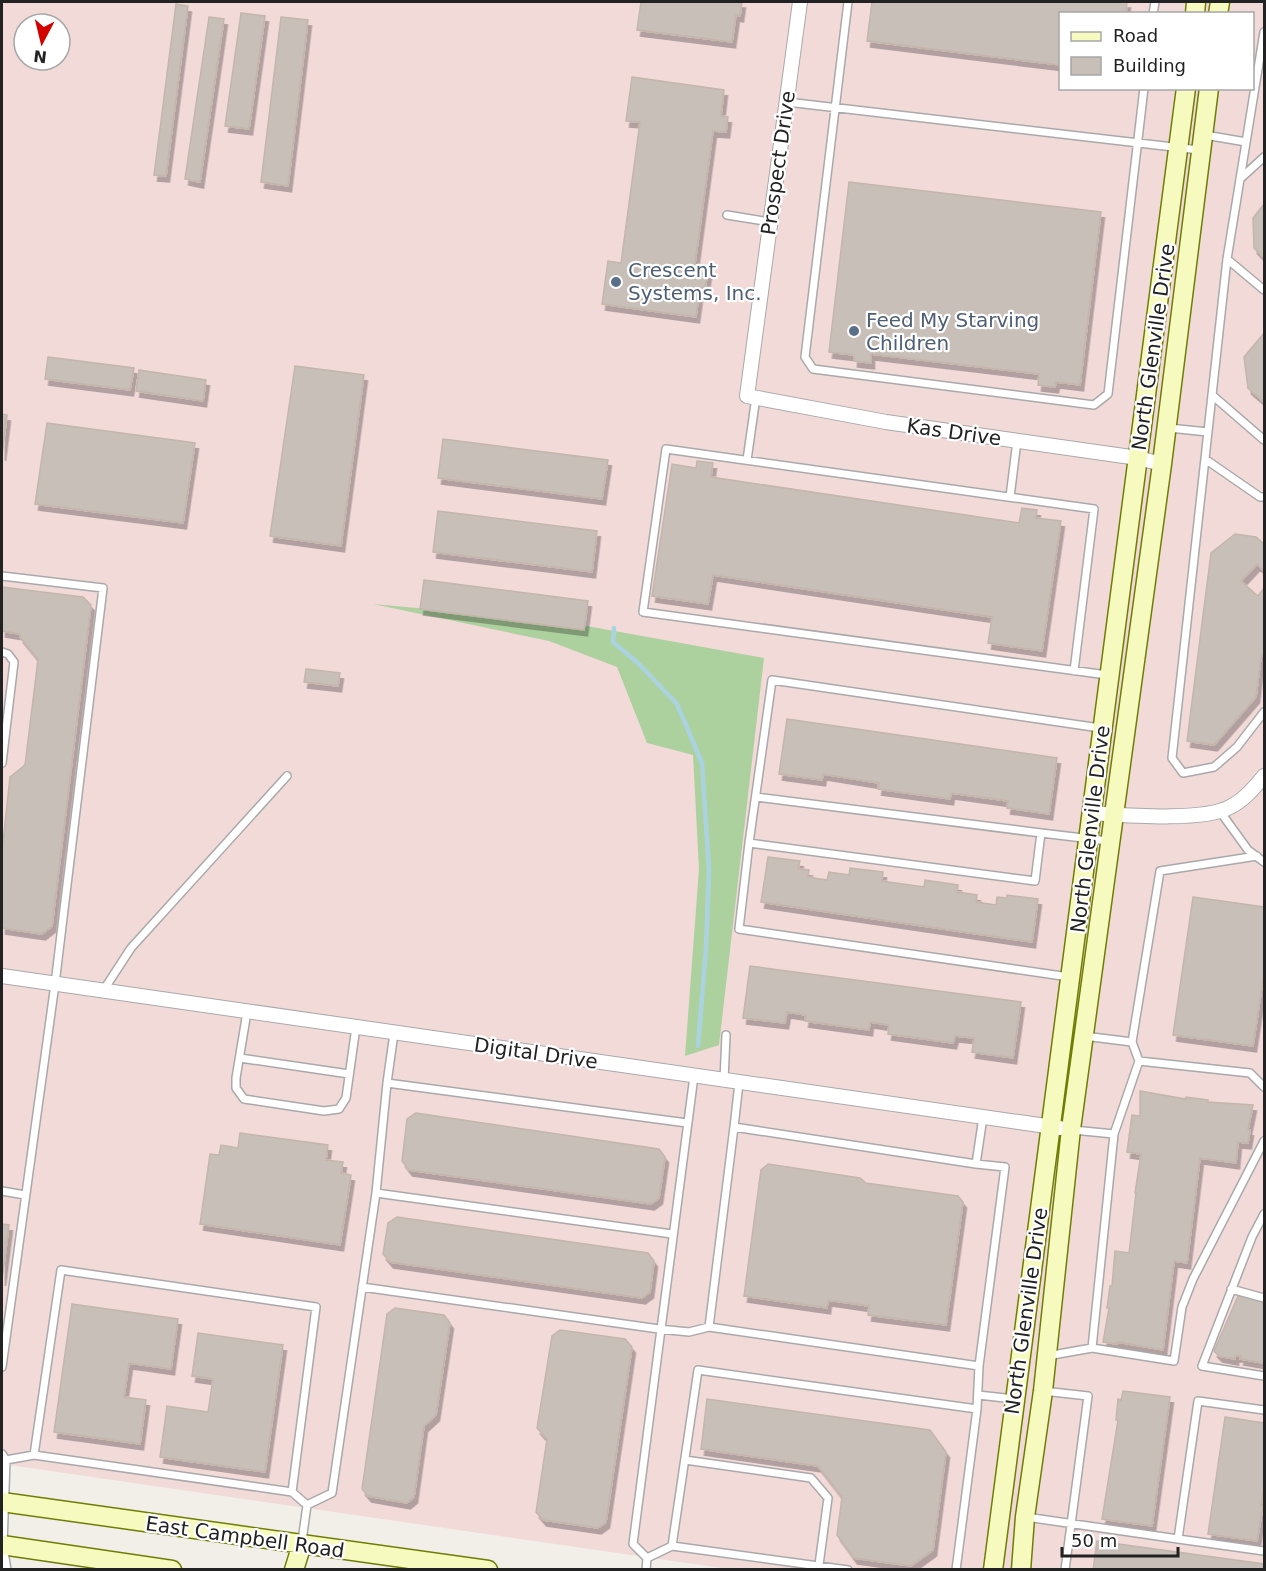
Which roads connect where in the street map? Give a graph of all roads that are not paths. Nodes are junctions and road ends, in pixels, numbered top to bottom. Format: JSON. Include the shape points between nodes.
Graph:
{"nodes":[{"id":1,"x":800,"y":2,"type":"edge"},
{"id":2,"x":848,"y":2,"type":"edge"},
{"id":3,"x":1264,"y":32,"type":"edge"},
{"id":4,"x":1262,"y":71,"type":"edge"},
{"id":5,"x":1144,"y":90,"type":"edge"},
{"id":6,"x":1186,"y":90,"type":"edge"},
{"id":7,"x":1209,"y":90,"type":"edge"},
{"id":8,"x":787,"y":102,"type":"junction"},
{"id":9,"x":834,"y":108,"type":"junction"},
{"id":10,"x":1246,"y":142,"type":"junction"},
{"id":11,"x":1137,"y":143,"type":"junction"},
{"id":12,"x":1202,"y":143,"type":"junction"},
{"id":13,"x":1179,"y":148,"type":"junction"},
{"id":14,"x":1264,"y":157,"type":"edge"},
{"id":15,"x":1240,"y":179,"type":"junction"},
{"id":16,"x":727,"y":215,"type":"dead end"},
{"id":17,"x":770,"y":222,"type":"junction"},
{"id":18,"x":1227,"y":259,"type":"junction"},
{"id":19,"x":1264,"y":290,"type":"edge"},
{"id":20,"x":1212,"y":395,"type":"junction"},
{"id":21,"x":751,"y":396,"type":"junction"},
{"id":22,"x":1167,"y":428,"type":"junction"},
{"id":23,"x":1208,"y":432,"type":"junction"},
{"id":24,"x":1264,"y":440,"type":"edge"},
{"id":25,"x":1017,"y":441,"type":"junction"},
{"id":26,"x":1138,"y":458,"type":"junction"},
{"id":27,"x":1205,"y":459,"type":"junction"},
{"id":28,"x":747,"y":460,"type":"junction"},
{"id":29,"x":1162,"y":464,"type":"junction"},
{"id":30,"x":1010,"y":497,"type":"junction"},
{"id":31,"x":1264,"y":497,"type":"edge"},
{"id":32,"x":2,"y":576,"type":"edge"},
{"id":33,"x":2,"y":652,"type":"edge"},
{"id":34,"x":1074,"y":671,"type":"junction"},
{"id":35,"x":1110,"y":676,"type":"junction"},
{"id":36,"x":1264,"y":712,"type":"edge"},
{"id":37,"x":1103,"y":729,"type":"junction"},
{"id":38,"x":2,"y":763,"type":"edge"},
{"id":39,"x":287,"y":776,"type":"dead end"},
{"id":40,"x":1262,"y":784,"type":"edge"},
{"id":41,"x":756,"y":797,"type":"junction"},
{"id":42,"x":1219,"y":810,"type":"junction"},
{"id":43,"x":1092,"y":813,"type":"junction"},
{"id":44,"x":1114,"y":815,"type":"junction"},
{"id":45,"x":1041,"y":833,"type":"junction"},
{"id":46,"x":1088,"y":838,"type":"junction"},
{"id":47,"x":1111,"y":841,"type":"junction"},
{"id":48,"x":749,"y":843,"type":"junction"},
{"id":49,"x":1257,"y":856,"type":"junction"},
{"id":50,"x":1264,"y":862,"type":"edge"},
{"id":51,"x":2,"y":976,"type":"edge"},
{"id":52,"x":1070,"y":978,"type":"junction"},
{"id":53,"x":55,"y":984,"type":"junction"},
{"id":54,"x":103,"y":991,"type":"junction"},
{"id":55,"x":246,"y":1012,"type":"junction"},
{"id":56,"x":356,"y":1027,"type":"junction"},
{"id":57,"x":394,"y":1033,"type":"junction"},
{"id":58,"x":726,"y":1035,"type":"dead end"},
{"id":59,"x":1084,"y":1036,"type":"junction"},
{"id":60,"x":1132,"y":1042,"type":"junction"},
{"id":61,"x":240,"y":1058,"type":"junction"},
{"id":62,"x":1139,"y":1061,"type":"junction"},
{"id":63,"x":349,"y":1074,"type":"junction"},
{"id":64,"x":694,"y":1076,"type":"junction"},
{"id":65,"x":724,"y":1080,"type":"junction"},
{"id":66,"x":387,"y":1083,"type":"junction"},
{"id":67,"x":739,"y":1083,"type":"junction"},
{"id":68,"x":1264,"y":1087,"type":"edge"},
{"id":69,"x":983,"y":1117,"type":"junction"},
{"id":70,"x":687,"y":1124,"type":"junction"},
{"id":71,"x":734,"y":1127,"type":"junction"},
{"id":72,"x":1050,"y":1127,"type":"junction"},
{"id":73,"x":1071,"y":1129,"type":"junction"},
{"id":74,"x":1114,"y":1134,"type":"junction"},
{"id":75,"x":1264,"y":1141,"type":"edge"},
{"id":76,"x":976,"y":1164,"type":"junction"},
{"id":77,"x":2,"y":1191,"type":"edge"},
{"id":78,"x":376,"y":1193,"type":"junction"},
{"id":79,"x":25,"y":1194,"type":"junction"},
{"id":80,"x":1264,"y":1214,"type":"edge"},
{"id":81,"x":672,"y":1234,"type":"junction"},
{"id":82,"x":362,"y":1287,"type":"junction"},
{"id":83,"x":1231,"y":1289,"type":"junction"},
{"id":84,"x":1264,"y":1298,"type":"edge"},
{"id":85,"x":709,"y":1327,"type":"junction"},
{"id":86,"x":659,"y":1329,"type":"junction"},
{"id":87,"x":1092,"y":1348,"type":"junction"},
{"id":88,"x":1046,"y":1357,"type":"junction"},
{"id":89,"x":979,"y":1366,"type":"junction"},
{"id":90,"x":2,"y":1367,"type":"edge"},
{"id":91,"x":1264,"y":1376,"type":"edge"},
{"id":92,"x":1042,"y":1391,"type":"junction"},
{"id":93,"x":978,"y":1395,"type":"junction"},
{"id":94,"x":1014,"y":1399,"type":"junction"},
{"id":95,"x":977,"y":1409,"type":"junction"},
{"id":96,"x":1264,"y":1410,"type":"edge"},
{"id":97,"x":34,"y":1455,"type":"junction"},
{"id":98,"x":4,"y":1457,"type":"edge"},
{"id":99,"x":685,"y":1460,"type":"junction"},
{"id":100,"x":291,"y":1492,"type":"junction"},
{"id":101,"x":3,"y":1502,"type":"edge"},
{"id":102,"x":307,"y":1505,"type":"junction"},
{"id":103,"x":1025,"y":1517,"type":"junction"},
{"id":104,"x":1071,"y":1524,"type":"junction"},
{"id":105,"x":1178,"y":1539,"type":"junction"},
{"id":106,"x":302,"y":1544,"type":"junction"},
{"id":107,"x":2,"y":1545,"type":"edge"},
{"id":108,"x":672,"y":1546,"type":"junction"},
{"id":109,"x":1264,"y":1551,"type":"edge"},
{"id":110,"x":647,"y":1558,"type":"junction"},
{"id":111,"x":115,"y":1565,"type":"edge"},
{"id":112,"x":819,"y":1566,"type":"junction"},
{"id":113,"x":8,"y":1569,"type":"edge"},
{"id":114,"x":172,"y":1569,"type":"edge"},
{"id":115,"x":294,"y":1569,"type":"edge"},
{"id":116,"x":307,"y":1569,"type":"edge"},
{"id":117,"x":488,"y":1569,"type":"edge"},
{"id":118,"x":646,"y":1569,"type":"edge"},
{"id":119,"x":848,"y":1569,"type":"edge"},
{"id":120,"x":956,"y":1569,"type":"edge"},
{"id":121,"x":993,"y":1569,"type":"edge"},
{"id":122,"x":1021,"y":1569,"type":"edge"},
{"id":123,"x":1065,"y":1569,"type":"edge"}],
"edges":[{"from":1,"to":8,"type":"street","name":"Prospect Drive"},
{"from":2,"to":9,"type":"lane"},
{"from":3,"to":4,"type":"lane"},
{"from":4,"to":10,"type":"lane"},
{"from":5,"to":11,"type":"lane"},
{"from":6,"to":13,"type":"street","name":"North Glenville Drive"},
{"from":7,"to":12,"type":"street","name":"North Glenville Drive"},
{"from":8,"to":9,"type":"lane"},
{"from":8,"to":17,"type":"street","name":"Prospect Drive"},
{"from":9,"to":11,"type":"lane"},
{"from":9,"to":11,"type":"lane","via":[[805,357],[813,369],[1095,405],[1108,394]]},
{"from":10,"to":12,"type":"lane"},
{"from":10,"to":15,"type":"lane"},
{"from":11,"to":13,"type":"lane"},
{"from":12,"to":13,"type":"lane"},
{"from":12,"to":22,"type":"street","name":"North Glenville Drive"},
{"from":13,"to":26,"type":"street","name":"North Glenville Drive"},
{"from":14,"to":15,"type":"lane"},
{"from":15,"to":18,"type":"lane"},
{"from":16,"to":17,"type":"lane"},
{"from":17,"to":21,"type":"street","name":"Prospect Drive"},
{"from":18,"to":19,"type":"lane"},
{"from":18,"to":20,"type":"lane"},
{"from":20,"to":23,"type":"lane"},
{"from":20,"to":24,"type":"lane"},
{"from":21,"to":25,"type":"street","name":"Kas Drive","via":[[886,422]]},
{"from":21,"to":28,"type":"lane"},
{"from":22,"to":23,"type":"lane"},
{"from":22,"to":29,"type":"street","name":"North Glenville Drive"},
{"from":23,"to":27,"type":"lane"},
{"from":25,"to":26,"type":"street","name":"Kas Drive"},
{"from":25,"to":30,"type":"lane"},
{"from":26,"to":29,"type":"street","name":"Kas Drive"},
{"from":26,"to":35,"type":"street","name":"North Glenville Drive"},
{"from":27,"to":31,"type":"lane"},
{"from":27,"to":36,"type":"lane","via":[[1172,758],[1183,773],[1214,767],[1238,747]]},
{"from":28,"to":30,"type":"lane"},
{"from":28,"to":34,"type":"lane","via":[[666,448],[644,612]]},
{"from":29,"to":44,"type":"street","name":"North Glenville Drive"},
{"from":30,"to":34,"type":"lane","via":[[1094,509]]},
{"from":32,"to":53,"type":"lane","via":[[103,588]]},
{"from":33,"to":38,"type":"lane","via":[[14,662]]},
{"from":34,"to":35,"type":"lane"},
{"from":35,"to":37,"type":"street","name":"North Glenville Drive"},
{"from":37,"to":41,"type":"lane","via":[[772,681]]},
{"from":37,"to":43,"type":"street","name":"North Glenville Drive"},
{"from":39,"to":54,"type":"lane","via":[[131,948]]},
{"from":40,"to":42,"type":"street"},
{"from":41,"to":45,"type":"lane"},
{"from":41,"to":48,"type":"lane"},
{"from":42,"to":44,"type":"street","via":[[1196,815]]},
{"from":42,"to":49,"type":"lane","via":[[1248,850]]},
{"from":43,"to":44,"type":"street"},
{"from":43,"to":46,"type":"street","name":"North Glenville Drive"},
{"from":44,"to":47,"type":"street","name":"North Glenville Drive"},
{"from":45,"to":46,"type":"lane"},
{"from":45,"to":48,"type":"lane","via":[[1035,881]]},
{"from":46,"to":47,"type":"lane"},
{"from":46,"to":52,"type":"street","name":"North Glenville Drive"},
{"from":47,"to":59,"type":"street","name":"North Glenville Drive"},
{"from":48,"to":52,"type":"lane","via":[[739,929]]},
{"from":49,"to":50,"type":"lane"},
{"from":49,"to":60,"type":"lane","via":[[1160,871]]},
{"from":51,"to":53,"type":"street","name":"Digital Drive"},
{"from":52,"to":72,"type":"street","name":"North Glenville Drive"},
{"from":53,"to":54,"type":"street","name":"Digital Drive"},
{"from":53,"to":79,"type":"lane"},
{"from":54,"to":55,"type":"street","name":"Digital Drive"},
{"from":55,"to":56,"type":"street","name":"Digital Drive"},
{"from":55,"to":61,"type":"lane"},
{"from":56,"to":57,"type":"street","name":"Digital Drive"},
{"from":56,"to":63,"type":"lane"},
{"from":57,"to":64,"type":"street","name":"Digital Drive"},
{"from":57,"to":66,"type":"lane"},
{"from":58,"to":65,"type":"lane"},
{"from":59,"to":60,"type":"lane"},
{"from":59,"to":73,"type":"street","name":"North Glenville Drive"},
{"from":60,"to":62,"type":"lane"},
{"from":61,"to":63,"type":"lane"},
{"from":61,"to":63,"type":"lane","via":[[236,1088],[244,1099],[324,1112],[343,1105]]},
{"from":62,"to":68,"type":"lane","via":[[1250,1073]]},
{"from":62,"to":74,"type":"lane"},
{"from":64,"to":65,"type":"street","name":"Digital Drive"},
{"from":64,"to":70,"type":"lane"},
{"from":65,"to":67,"type":"street","name":"Digital Drive"},
{"from":66,"to":70,"type":"lane"},
{"from":66,"to":78,"type":"lane"},
{"from":67,"to":69,"type":"street","name":"Digital Drive"},
{"from":67,"to":71,"type":"lane"},
{"from":69,"to":72,"type":"street","name":"Digital Drive"},
{"from":69,"to":76,"type":"lane"},
{"from":70,"to":81,"type":"lane"},
{"from":71,"to":76,"type":"lane"},
{"from":71,"to":85,"type":"lane"},
{"from":72,"to":73,"type":"street","name":"Digital Drive"},
{"from":72,"to":94,"type":"street","name":"North Glenville Drive"},
{"from":73,"to":74,"type":"lane"},
{"from":73,"to":88,"type":"street","name":"North Glenville Drive"},
{"from":74,"to":87,"type":"lane"},
{"from":75,"to":87,"type":"lane","via":[[1193,1279],[1182,1307],[1174,1362]]},
{"from":76,"to":89,"type":"lane","via":[[1005,1167]]},
{"from":77,"to":79,"type":"lane"},
{"from":78,"to":81,"type":"lane"},
{"from":78,"to":82,"type":"lane"},
{"from":79,"to":90,"type":"lane"},
{"from":80,"to":83,"type":"lane"},
{"from":81,"to":86,"type":"lane"},
{"from":82,"to":86,"type":"lane"},
{"from":82,"to":102,"type":"lane","via":[[332,1492]]},
{"from":83,"to":84,"type":"lane"},
{"from":83,"to":91,"type":"lane","via":[[1202,1366]]},
{"from":85,"to":86,"type":"lane","via":[[689,1332]]},
{"from":85,"to":89,"type":"lane"},
{"from":86,"to":110,"type":"lane","via":[[633,1544]]},
{"from":87,"to":88,"type":"lane"},
{"from":88,"to":92,"type":"street","name":"North Glenville Drive"},
{"from":89,"to":93,"type":"lane"},
{"from":92,"to":94,"type":"street"},
{"from":92,"to":103,"type":"street","name":"North Glenville Drive"},
{"from":92,"to":104,"type":"lane","via":[[1088,1396]]},
{"from":93,"to":94,"type":"lane"},
{"from":93,"to":95,"type":"lane"},
{"from":94,"to":121,"type":"street","name":"North Glenville Drive"},
{"from":95,"to":99,"type":"lane","via":[[698,1370]]},
{"from":95,"to":120,"type":"lane"},
{"from":96,"to":105,"type":"lane","via":[[1198,1401]]},
{"from":97,"to":98,"type":"lane"},
{"from":97,"to":100,"type":"lane"},
{"from":97,"to":100,"type":"lane","via":[[61,1270],[316,1307]]},
{"from":98,"to":101,"type":"lane"},
{"from":99,"to":108,"type":"lane"},
{"from":99,"to":112,"type":"lane","via":[[810,1478],[828,1498]]},
{"from":100,"to":102,"type":"lane"},
{"from":101,"to":106,"type":"street","name":"East Campbell Road"},
{"from":101,"to":107,"type":"lane"},
{"from":102,"to":106,"type":"lane"},
{"from":103,"to":104,"type":"lane"},
{"from":103,"to":122,"type":"street","name":"North Glenville Drive"},
{"from":104,"to":105,"type":"lane"},
{"from":104,"to":123,"type":"lane"},
{"from":105,"to":109,"type":"lane"},
{"from":106,"to":115,"type":"street"},
{"from":106,"to":116,"type":"street"},
{"from":106,"to":117,"type":"street","name":"East Campbell Road"},
{"from":107,"to":111,"type":"street"},
{"from":107,"to":113,"type":"lane"},
{"from":108,"to":110,"type":"lane"},
{"from":108,"to":112,"type":"lane"},
{"from":110,"to":118,"type":"lane"},
{"from":111,"to":114,"type":"street"},
{"from":112,"to":119,"type":"lane"}]}
